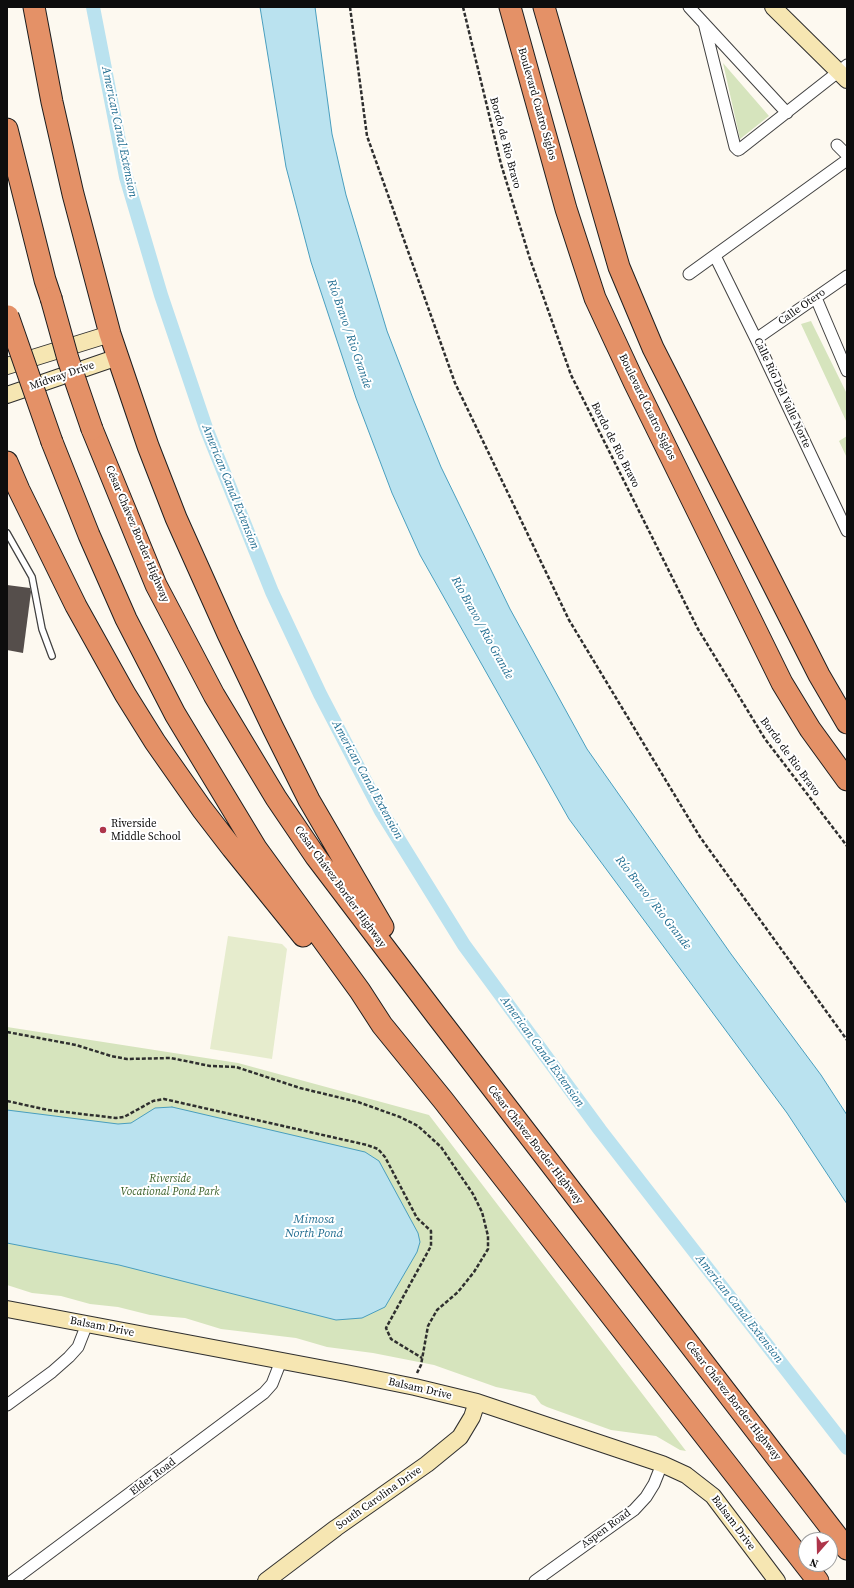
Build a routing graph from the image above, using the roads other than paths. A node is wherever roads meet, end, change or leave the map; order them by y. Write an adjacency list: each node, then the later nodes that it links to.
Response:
1 (34, 7): 18 (highway)
2 (510, 7): 30 (highway, Boulevard Cuatro Siglos)
3 (544, 7): 29 (highway)
4 (689, 7): 6 (street)
5 (773, 7): 7 (street)
6 (704, 23): 8 (street); 8 (street)
7 (844, 72): 8 (street)
8 (787, 113)
9 (7, 129): 31 (highway, César Chávez Border Highway, bridge)
10 (837, 145): 11 (street)
11 (847, 155)
12 (847, 160): 13 (street)
13 (715, 256): 14 (street); 19 (street, Calle Río Del Valle Norte)
14 (689, 274)
15 (847, 276): 16 (street, Calle Otero)
16 (816, 298): 19 (street, Calle Otero); 22 (street)
17 (8, 313): 32 (highway, bridge)
18 (110, 334): 20 (highway); 21 (street)
19 (756, 339): 26 (street, Calle Río Del Valle Norte)
20 (118, 356): 23 (street, Midway Drive); 31 (highway)
21 (7, 366)
22 (847, 371)
23 (7, 395)
24 (7, 462): 25 (highway)
25 (13, 485): 32 (highway)
26 (847, 531)
27 (7, 533): 28 (lane)
28 (52, 656)
29 (847, 723)
30 (847, 780)
31 (436, 1015): 39 (highway, César Chávez Border Highway)
32 (382, 1025): 44 (highway)
33 (7, 1309): 34 (street, Balsam Drive)
34 (87, 1324): 35 (street, Balsam Drive); 37 (street)
35 (281, 1361): 36 (street, Balsam Drive); 40 (street, Elder Road)
36 (477, 1402): 38 (street, Balsam Drive); 41 (street, South Carolina Drive)
37 (7, 1405)
38 (662, 1464): 42 (street, Aspen Road); 43 (street, Balsam Drive)
39 (847, 1549)
40 (12, 1581)
41 (266, 1581)
42 (535, 1581)
43 (777, 1581)
44 (818, 1581)

